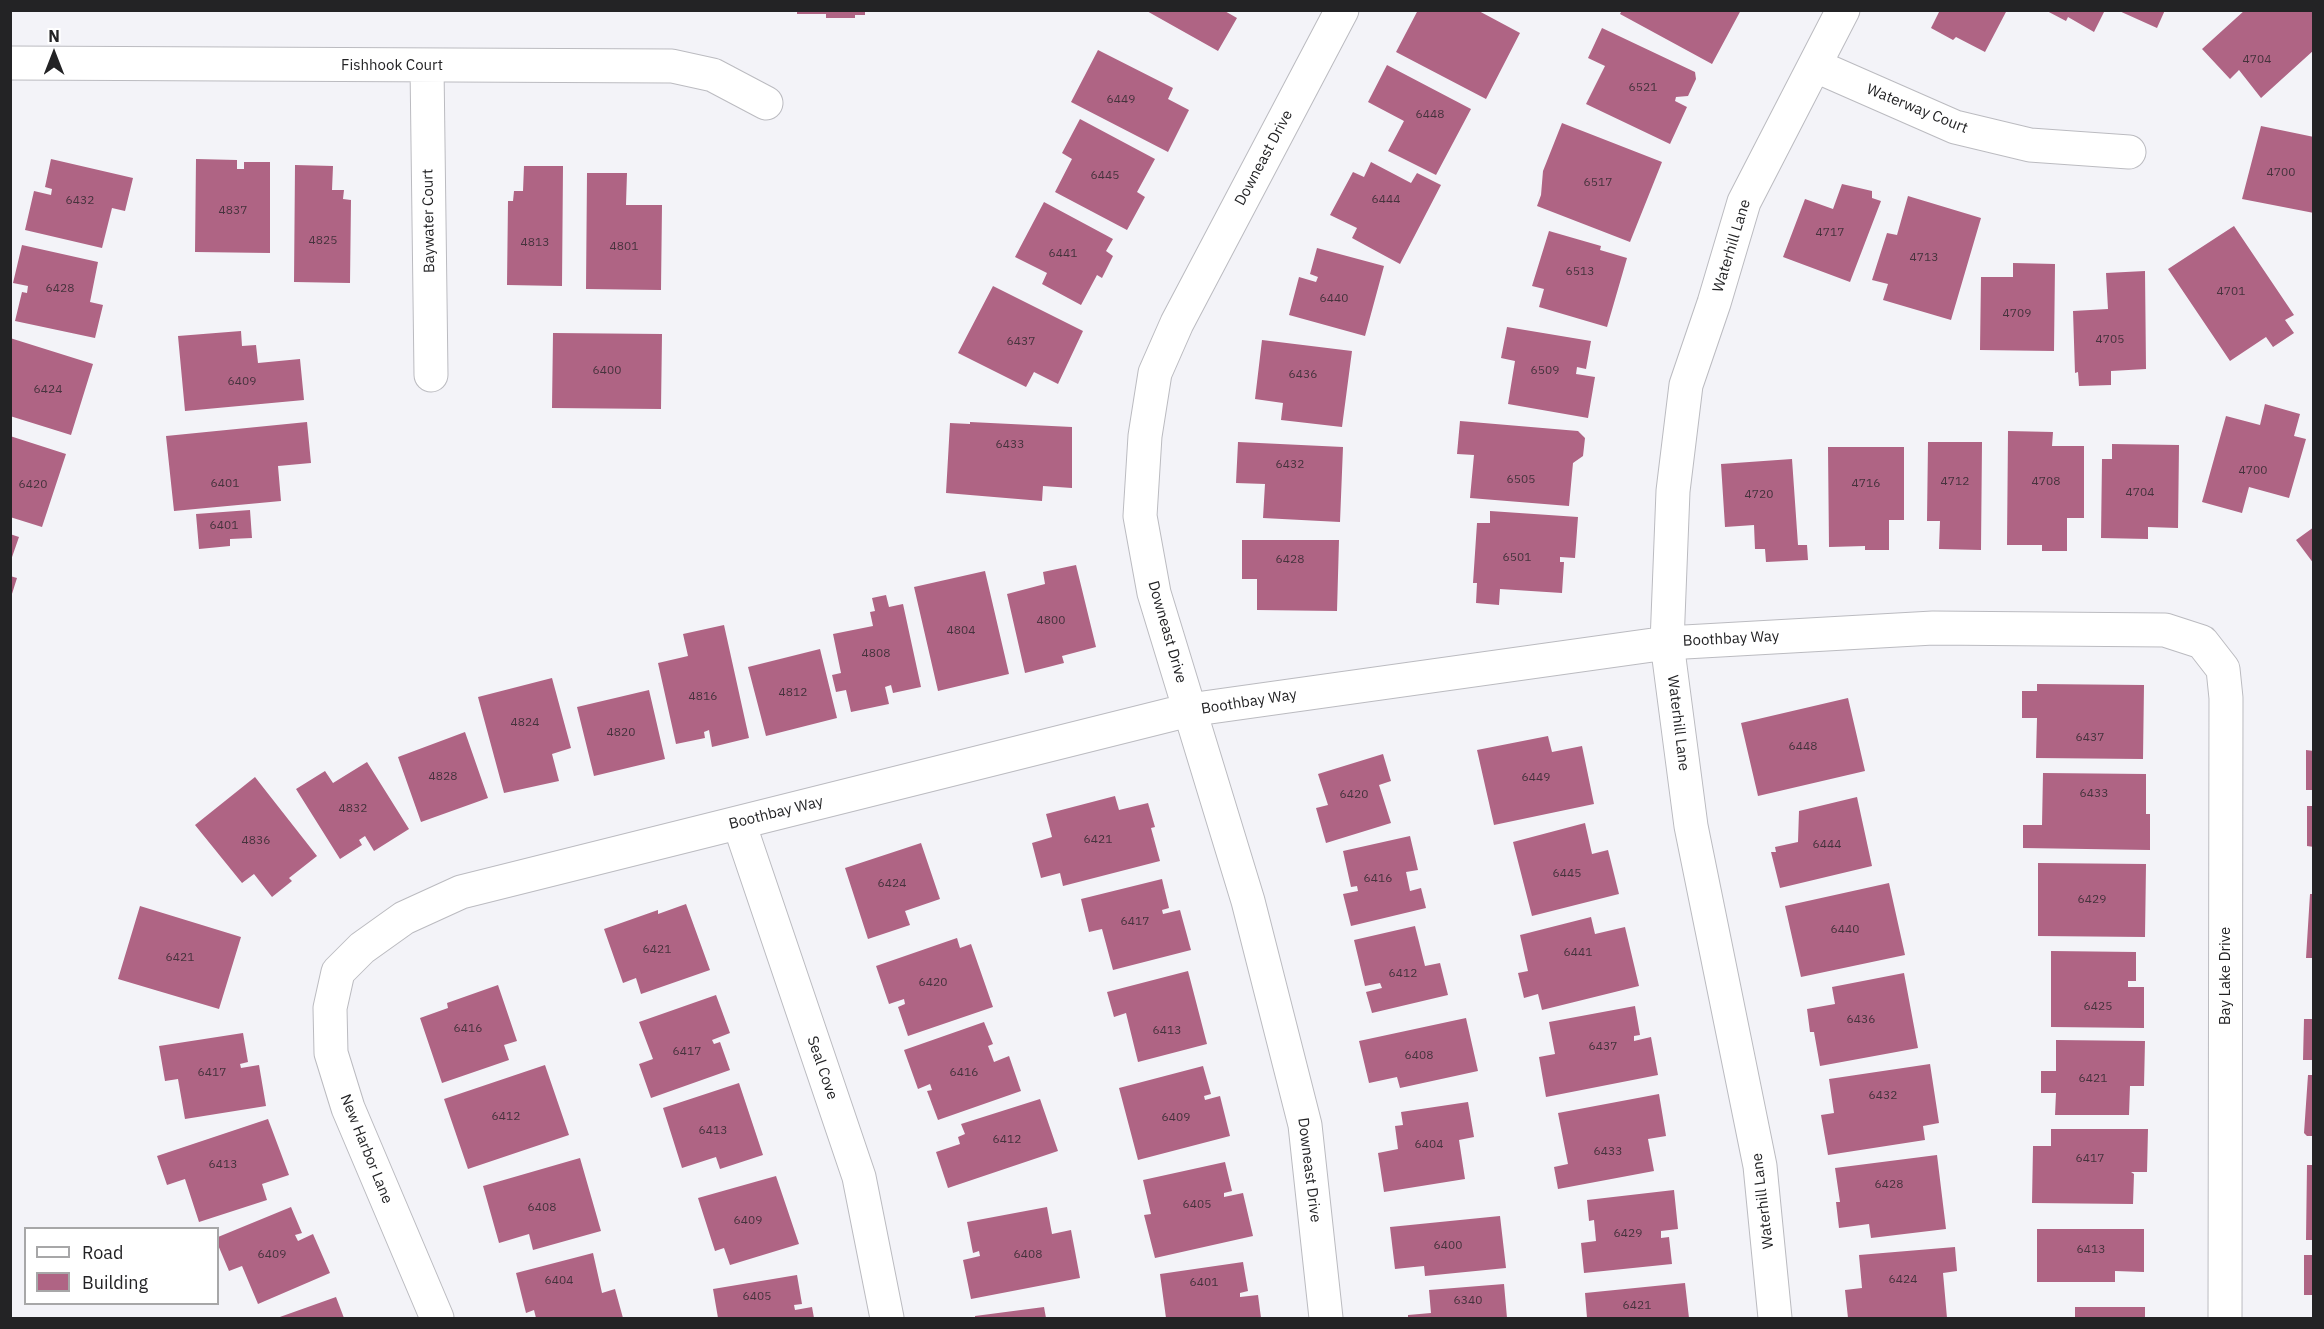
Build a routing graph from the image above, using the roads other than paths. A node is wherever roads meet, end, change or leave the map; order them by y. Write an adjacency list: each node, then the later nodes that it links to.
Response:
1 (1342, 10): 11 (street, Downeast Drive)
2 (1843, 10): 5 (street, Waterhill Lane)
3 (10, 63): 4 (street, Fishhook Court)
4 (427, 66): 6 (street, Fishhook Court); 8 (street, Baywater Court)
5 (1816, 66): 7 (street, Waterway Court); 10 (street, Waterhill Lane)
6 (766, 103)
7 (2129, 152)
8 (431, 375)
9 (2202, 642): 10 (street, Boothbay Way); 18 (street, Bay Lake Drive)
10 (1667, 643): 11 (street, Boothbay Way); 17 (street, Waterhill Lane)
11 (1190, 710): 12 (street, Boothbay Way); 16 (street, Downeast Drive)
12 (739, 823): 13 (street, Boothbay Way); 15 (street, Seal Cove)
13 (338, 972): 14 (street, New Harbor Lane)
14 (437, 1318)
15 (887, 1318)
16 (1326, 1318)
17 (1775, 1318)
18 (2225, 1318)

